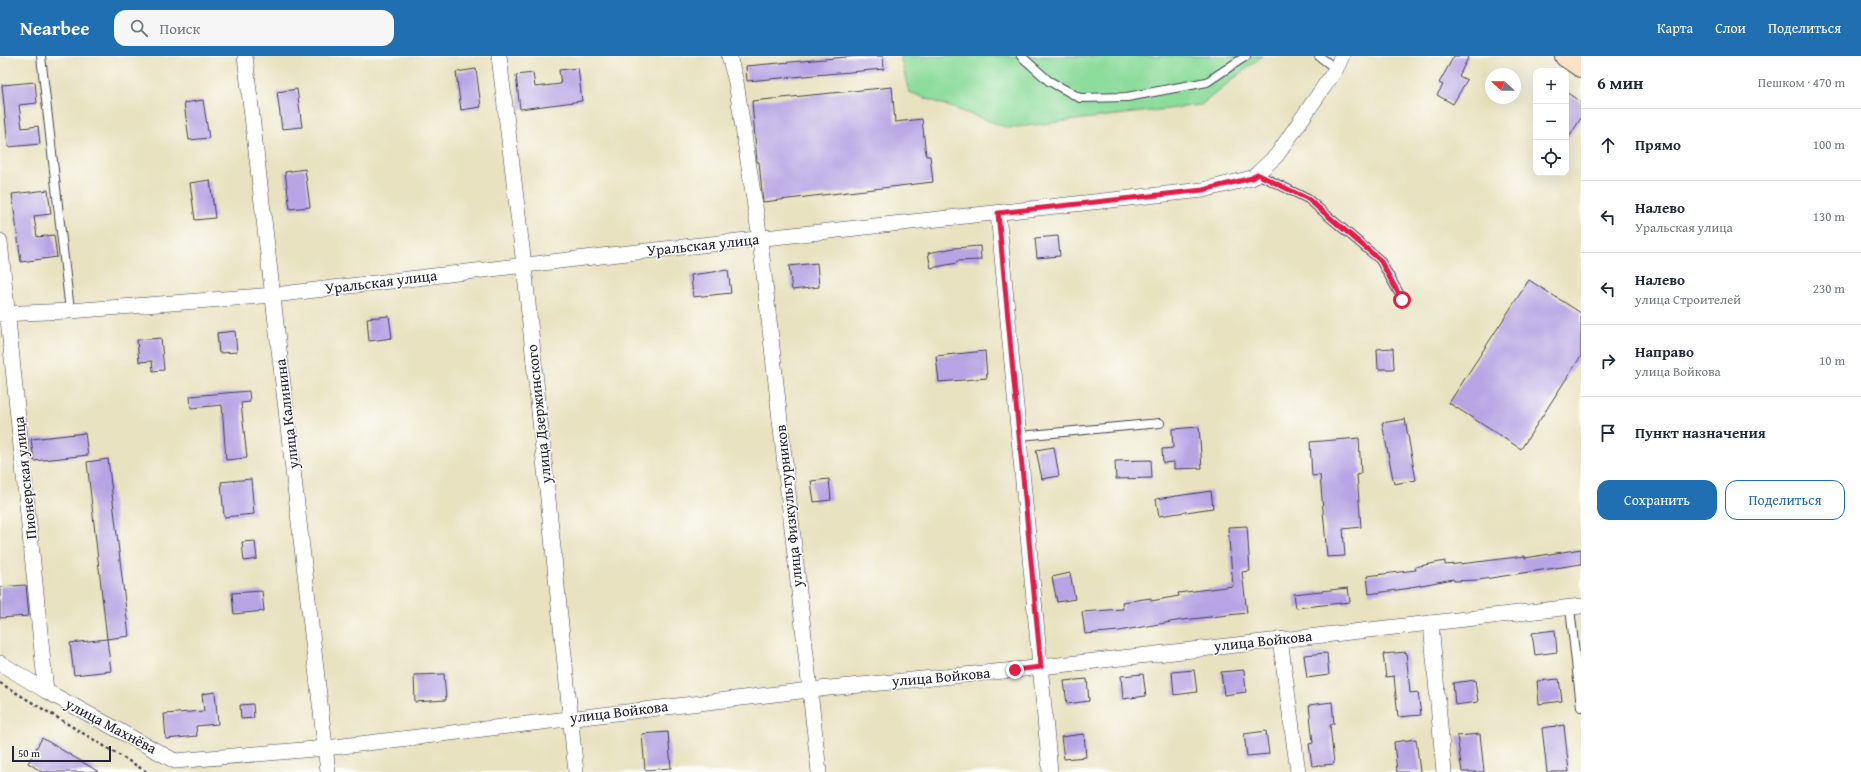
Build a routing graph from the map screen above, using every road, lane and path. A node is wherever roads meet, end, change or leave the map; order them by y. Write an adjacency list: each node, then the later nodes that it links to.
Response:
1 (41, 56): 18 (lane)
2 (244, 56): 16 (street, улица Калинина)
3 (499, 56): 15 (street, улица Дзержинского)
4 (729, 56): 13 (street, улица Физкультурников)
5 (1021, 56): 6 (lane)
6 (1246, 56)
7 (1319, 56): 9 (lane)
8 (1566, 56): 10 (main road)
9 (1339, 62): 11 (street, Уральская улица)
10 (1581, 66)
11 (1257, 174): 12 (street, Уральская улица); 17 (lane)
12 (998, 213): 13 (street, Уральская улица); 21 (street)
13 (760, 239): 15 (street, Уральская улица); 28 (street, улица Физкультурников)
14 (0, 241): 19 (street, Пионерская улица)
15 (524, 265): 16 (street, Уральская улица); 31 (street, улица Дзержинского)
16 (274, 295): 18 (street, Уральская улица); 32 (street, улица Калинина)
17 (1402, 300)
18 (70, 311): 19 (street, Уральская улица)
19 (4, 314): 29 (street, Пионерская улица)
20 (1160, 423): 21 (lane)
21 (1020, 436): 26 (street)
22 (1576, 607): 23 (street, улица Войкова); 30 (lane)
23 (1431, 623): 24 (street, улица Войкова); 39 (street)
24 (1280, 639): 26 (street, улица Войкова); 38 (street)
25 (0, 663): 29 (street, улица Махнёва)
26 (1041, 667): 28 (street, улица Войкова); 37 (street)
27 (0, 683): 33 (path)
28 (809, 690): 31 (street, улица Войкова); 36 (street, улица Физкультурников)
29 (46, 691): 32 (street, улица Махнёва)
30 (1581, 707)
31 (570, 718): 32 (street, улица Войкова); 35 (street, улица Дзержинского)
32 (326, 748): 34 (street, улица Калинина)
33 (147, 772)
34 (328, 772)
35 (576, 772)
36 (819, 772)
37 (1050, 772)
38 (1298, 772)
39 (1444, 772)

